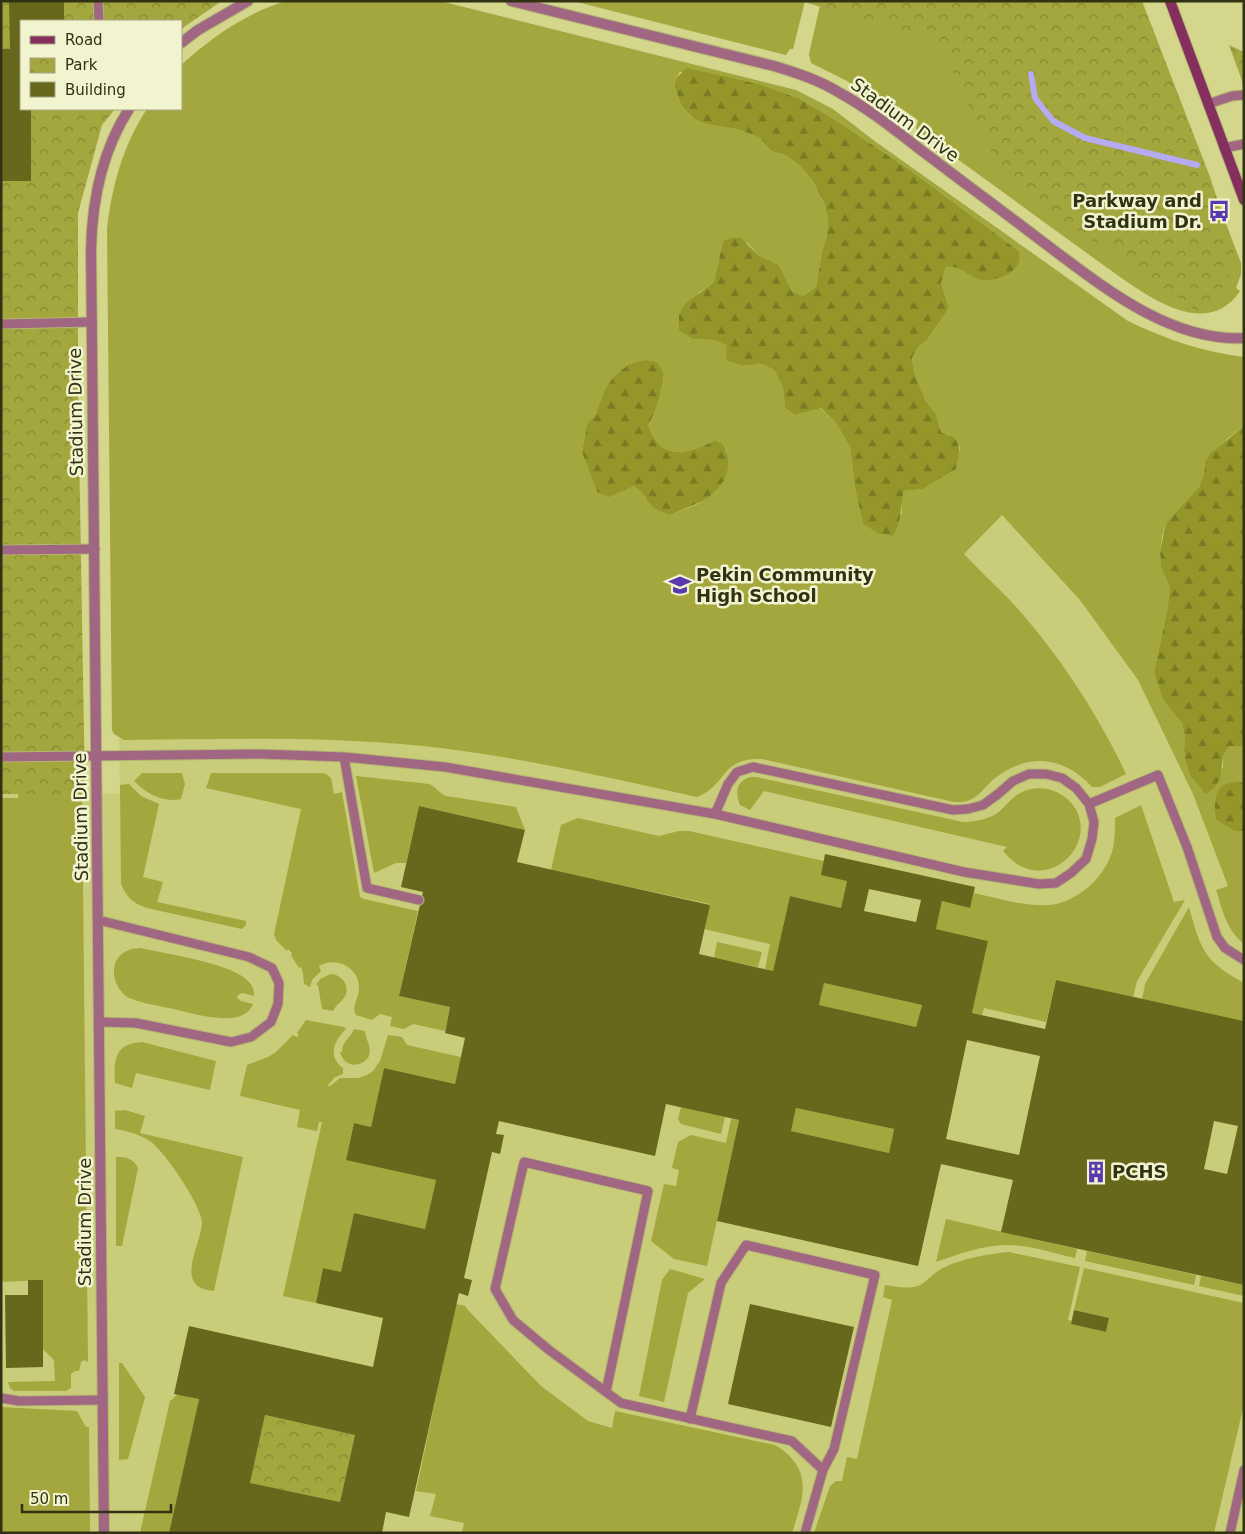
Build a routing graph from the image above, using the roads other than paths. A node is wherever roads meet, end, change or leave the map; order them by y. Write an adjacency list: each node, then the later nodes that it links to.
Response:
1 (98, 1): 5 (lane)
2 (248, 1): 6 (street)
3 (511, 1): 15 (street, Stadium Drive)
4 (1170, 1): 8 (main road)
5 (99, 20)
6 (182, 42)
7 (1244, 94): 8 (lane)
8 (1208, 104): 11 (main road)
9 (126, 110): 13 (street, Stadium Drive)
10 (1244, 144): 11 (lane)
11 (1224, 148): 12 (main road)
12 (1244, 200)
13 (92, 322): 14 (lane); 16 (street, Stadium Drive)
14 (1, 324)
15 (1244, 338)
16 (95, 549): 17 (lane); 18 (street, Stadium Drive)
17 (1, 550)
18 (96, 756): 19 (lane); 20 (lane); 24 (street, Stadium Drive)
19 (1, 757)
20 (344, 757): 22 (lane); 23 (lane)
21 (1089, 804): 22 (lane); 22 (lane); 25 (lane)
22 (715, 814)
23 (418, 900)
24 (98, 920): 26 (street, Stadium Drive); 26 (lane)
25 (1244, 960)
26 (99, 1022): 29 (street, Stadium Drive)
27 (606, 1392): 27 (lane); 30 (lane)
28 (1, 1398): 29 (lane)
29 (103, 1400): 33 (street, Stadium Drive)
30 (690, 1418): 31 (lane); 31 (lane)
31 (823, 1470): 34 (lane)
32 (1244, 1470): 35 (lane)
33 (104, 1533)
34 (806, 1533)
35 (1230, 1533)

